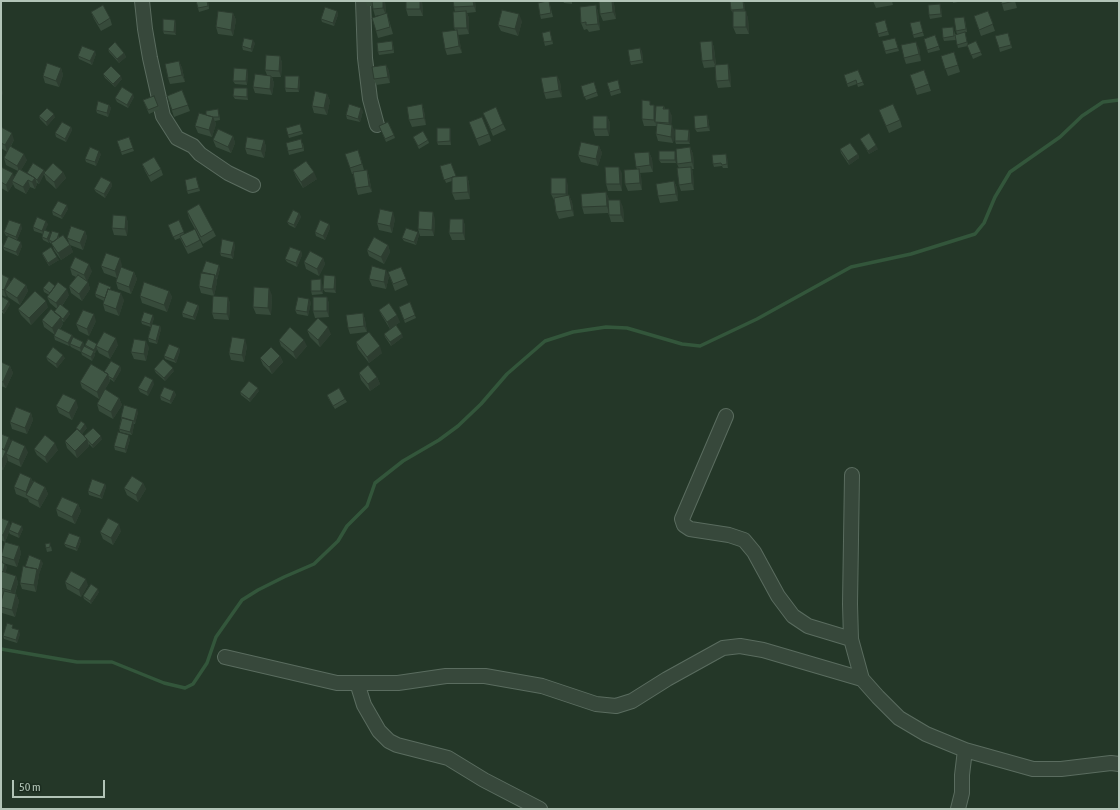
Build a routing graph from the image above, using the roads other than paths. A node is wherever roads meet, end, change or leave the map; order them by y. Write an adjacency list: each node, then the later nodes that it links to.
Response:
1 (142, 1): 4 (street)
2 (363, 1): 3 (street)
3 (377, 125)
4 (253, 185)
5 (726, 416): 7 (street)
6 (852, 474): 7 (street)
7 (851, 639): 9 (street)
8 (225, 657): 10 (street)
9 (862, 679): 10 (street); 11 (street)
10 (359, 684): 13 (street)
11 (965, 750): 12 (street); 14 (street)
12 (1119, 764)
13 (540, 809)
14 (958, 809)

